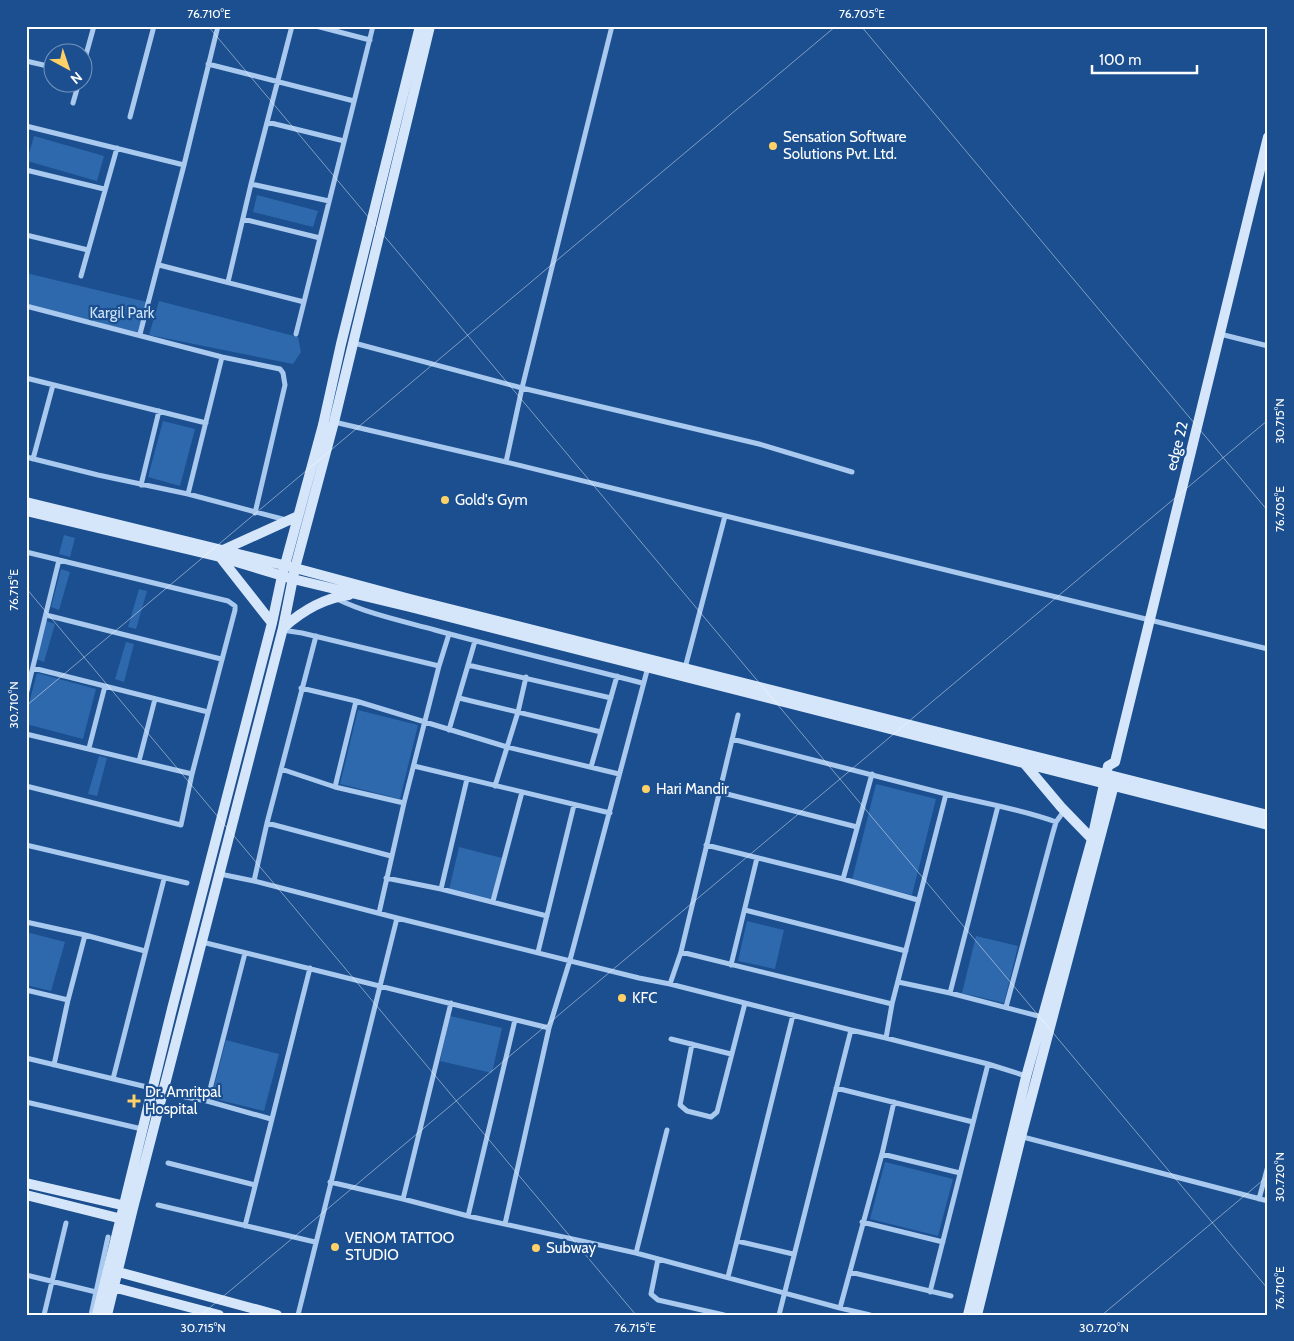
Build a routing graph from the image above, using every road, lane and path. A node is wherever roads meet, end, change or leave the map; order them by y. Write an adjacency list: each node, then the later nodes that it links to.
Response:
1 (94, 26): 11 (street)
2 (154, 26): 19 (street)
3 (218, 26): 13 (street)
4 (292, 26): 15 (street)
5 (316, 26): 10 (street)
6 (374, 26): 10 (street)
7 (420, 26): 60 (main road)
8 (430, 26): 42 (main road)
9 (612, 26): 47 (street)
10 (370, 40): 17 (street)
11 (90, 42)
12 (26, 61): 14 (street)
13 (208, 64): 15 (street); 25 (street)
14 (42, 65)
15 (278, 81): 17 (street); 20 (street)
16 (76, 92): 18 (street)
17 (354, 101): 23 (street)
18 (73, 103)
19 (130, 118)
20 (267, 122): 23 (street); 27 (street)
21 (27, 127): 24 (street)
22 (1268, 137): 41 (main road, edge 22)
23 (344, 141): 29 (street)
24 (117, 148): 25 (street); 28 (street)
25 (184, 165): 34 (street)
26 (26, 170): 28 (street)
27 (251, 184): 29 (street); 30 (street)
28 (104, 189): 33 (street)
29 (329, 201): 32 (street)
30 (243, 219): 32 (street); 36 (street)
31 (26, 235): 33 (street)
32 (320, 238): 37 (street)
33 (88, 250): 35 (street)
34 (159, 265): 36 (street); 39 (street)
35 (82, 276)
36 (228, 282): 37 (street)
37 (304, 302): 40 (street)
38 (26, 306): 39 (street)
39 (140, 334): 44 (street)
40 (296, 334)
41 (1220, 334): 43 (street); 71 (main road, edge 22)
42 (353, 343): 47 (street); 49 (main road)
43 (1268, 346)
44 (222, 357): 50 (street); 59 (street)
45 (26, 378): 46 (street)
46 (52, 385): 48 (street); 52 (street)
47 (522, 388): 53 (street); 54 (street)
48 (159, 411): 50 (street); 55 (street)
49 (334, 422): 53 (street); 66 (main road)
50 (206, 423): 56 (street)
51 (26, 458): 52 (street)
52 (33, 460): 55 (street)
53 (506, 462): 61 (street)
54 (852, 472)
55 (141, 485): 56 (street)
56 (188, 494): 59 (street)
57 (26, 502): 64 (main road)
58 (26, 511): 64 (main road)
59 (255, 513): 62 (street)
60 (298, 516): 62 (main road); 66 (main road)
61 (724, 516): 71 (street); 83 (street)
62 (287, 520): 64 (main road)
63 (26, 552): 65 (street)
64 (221, 554): 66 (main road); 72 (main road)
65 (59, 560): 70 (street); 78 (street)
66 (287, 570): 67 (main road); 72 (main road); 79 (main road)
67 (293, 579): 68 (main road); 73 (main road)
68 (355, 594): 69 (main road); 79 (main road)
69 (334, 598): 73 (main road); 74 (street)
70 (46, 615): 78 (street); 82 (street)
71 (1150, 620): 77 (street); 113 (main road, edge 22)
72 (272, 623): 191 (main road)
73 (282, 629): 75 (street); 135 (main road)
74 (449, 634): 76 (street); 81 (street)
75 (316, 636): 81 (street); 88 (street)
76 (475, 641): 80 (street); 84 (street)
77 (1268, 648)
78 (222, 659): 94 (street)
79 (649, 664): 83 (main road); 86 (street); 105 (main road)
80 (468, 665): 85 (street); 90 (street)
81 (439, 666): 97 (street)
82 (33, 668): 87 (street); 89 (street)
83 (685, 668): 113 (main road)
84 (617, 676): 86 (street); 91 (street)
85 (526, 677): 91 (street); 95 (street)
86 (642, 683): 110 (street)
87 (105, 686): 92 (street); 103 (street)
88 (301, 688): 93 (street); 108 (street)
89 (26, 695)
90 (459, 698): 95 (street); 98 (street)
91 (611, 698): 99 (street)
92 (155, 699): 94 (street); 104 (street)
93 (356, 701): 97 (street); 116 (street)
94 (208, 712): 109 (street)
95 (518, 712): 99 (street); 102 (street)
96 (738, 715): 101 (street)
97 (425, 721): 98 (street); 106 (street)
98 (449, 730): 102 (street)
99 (601, 732): 107 (street)
100 (26, 734): 103 (street)
101 (732, 739): 111 (street); 118 (street)
102 (507, 747): 107 (street); 115 (street)
103 (89, 748): 104 (street)
104 (139, 761): 109 (street)
105 (1024, 763): 113 (main road); 123 (main road)
106 (414, 766): 112 (street); 120 (street)
107 (591, 767): 110 (street)
108 (281, 770): 116 (street); 127 (street)
109 (192, 774): 114 (street)
110 (619, 774): 124 (street)
111 (872, 774): 119 (street); 129 (street)
112 (466, 779): 115 (street); 141 (street)
113 (1110, 780): 125 (main road); 128 (main road); 130 (main road); 193 (main road)
114 (26, 786)
115 (496, 786): 117 (street)
116 (334, 787): 120 (street)
117 (522, 792): 121 (street); 143 (street)
118 (719, 792): 129 (street); 132 (street)
119 (946, 794): 122 (street); 142 (street)
120 (404, 803): 133 (street)
121 (574, 805): 124 (street); 146 (street)
122 (998, 806): 126 (street); 163 (street)
123 (1064, 811): 126 (street); 130 (main road)
124 (610, 813): 156 (street)
125 (1268, 815)
126 (1056, 822): 168 (street)
127 (267, 823): 133 (street); 139 (street)
128 (1268, 825)
129 (857, 827): 138 (street)
130 (1092, 839): 170 (main road)
131 (26, 845): 137 (street)
132 (706, 846): 134 (street); 154 (street)
133 (391, 856): 136 (street)
134 (757, 858): 138 (street); 144 (street)
135 (220, 874): 139 (street); 150 (main road)
136 (386, 878): 141 (street); 145 (street)
137 (164, 879): 140 (street); 151 (street)
138 (843, 879): 142 (street)
139 (254, 881): 145 (street)
140 (188, 883)
141 (441, 889): 143 (street)
142 (918, 900): 152 (street)
143 (493, 901): 146 (street)
144 (745, 910): 152 (street); 157 (street)
145 (379, 913): 147 (street)
146 (547, 916): 153 (street)
147 (396, 918): 153 (street); 161 (street)
148 (26, 922): 149 (street)
149 (85, 935): 151 (street); 164 (street)
150 (202, 942): 155 (street); 206 (main road)
151 (145, 951): 182 (street)
152 (906, 951): 159 (street)
153 (538, 952): 156 (street)
154 (681, 952): 157 (street); 160 (street)
155 (245, 953): 158 (street); 186 (street)
156 (570, 960): 160 (street); 172 (street)
157 (732, 965): 167 (street)
158 (310, 968): 161 (street); 189 (street)
159 (898, 982): 163 (street); 167 (street)
160 (670, 984): 165 (street)
161 (380, 985): 166 (street); 199 (street)
162 (26, 990): 164 (street)
163 (950, 993): 168 (street)
164 (68, 1000): 179 (street)
165 (745, 1003): 169 (street); 177 (street)
166 (451, 1004): 171 (street); 202 (street)
167 (892, 1004): 174 (street)
168 (1006, 1007): 170 (street)
169 (793, 1015): 173 (street); 214 (street)
170 (1043, 1017): 181 (main road)
171 (515, 1020): 172 (street); 207 (street)
172 (549, 1028): 211 (street)
173 (850, 1030): 174 (street); 184 (street)
174 (886, 1038): 180 (street)
175 (671, 1039): 176 (street)
176 (692, 1044): 177 (street); 177 (street)
177 (731, 1054)
178 (26, 1058): 179 (street)
179 (54, 1064): 182 (street)
180 (988, 1064): 181 (street); 190 (street)
181 (1026, 1076): 193 (main road)
182 (113, 1078): 183 (street)
183 (147, 1087)
184 (836, 1088): 188 (street); 218 (street)
185 (175, 1095): 186 (street)
186 (206, 1101): 189 (street)
187 (26, 1102): 191 (street)
188 (894, 1102): 190 (street); 194 (street)
189 (271, 1119): 200 (street)
190 (973, 1122): 197 (street)
191 (142, 1130): 206 (main road)
192 (668, 1130): 217 (street)
193 (1016, 1135): 203 (street); 241 (main road); 242 (main road)
194 (882, 1154): 197 (street); 209 (street)
195 (168, 1163): 200 (street)
196 (1268, 1166): 203 (street)
197 (960, 1173): 216 (street)
198 (26, 1182): 206 (main road)
199 (330, 1182): 202 (street); 215 (street)
200 (255, 1185): 212 (street)
201 (26, 1195): 208 (main road)
202 (403, 1199): 207 (street)
203 (1259, 1199): 204 (street)
204 (1268, 1201)
205 (158, 1205): 212 (street)
206 (128, 1207): 208 (main road)
207 (468, 1216): 211 (street)
208 (125, 1220): 220 (main road)
209 (862, 1222): 216 (street); 221 (street)
210 (66, 1223): 224 (street)
211 (505, 1224): 217 (street)
212 (245, 1226): 215 (street)
213 (108, 1237): 225 (street)
214 (737, 1241): 218 (street); 223 (street)
215 (315, 1242): 237 (street)
216 (943, 1242): 227 (street)
217 (636, 1253): 219 (street)
218 (793, 1254): 226 (street)
219 (658, 1259): 223 (street); 230 (street)
220 (113, 1271): 225 (main road); 236 (main road)
221 (850, 1272): 227 (street); 229 (street)
222 (26, 1274): 224 (street)
223 (728, 1277): 226 (street)
224 (52, 1282): 225 (street); 231 (street)
225 (105, 1288): 232 (street); 233 (main road); 234 (main road); 235 (main road)
226 (784, 1292): 229 (street); 239 (street)
227 (930, 1292): 228 (street)
228 (951, 1296)
229 (840, 1308): 240 (street)
230 (715, 1314): 238 (street)
231 (44, 1315)
232 (90, 1315)
233 (97, 1315)
234 (107, 1315)
235 (219, 1315)
236 (277, 1315)
237 (298, 1315)
238 (724, 1315)
239 (779, 1315)
240 (870, 1315)
241 (968, 1315)
242 (977, 1315)

